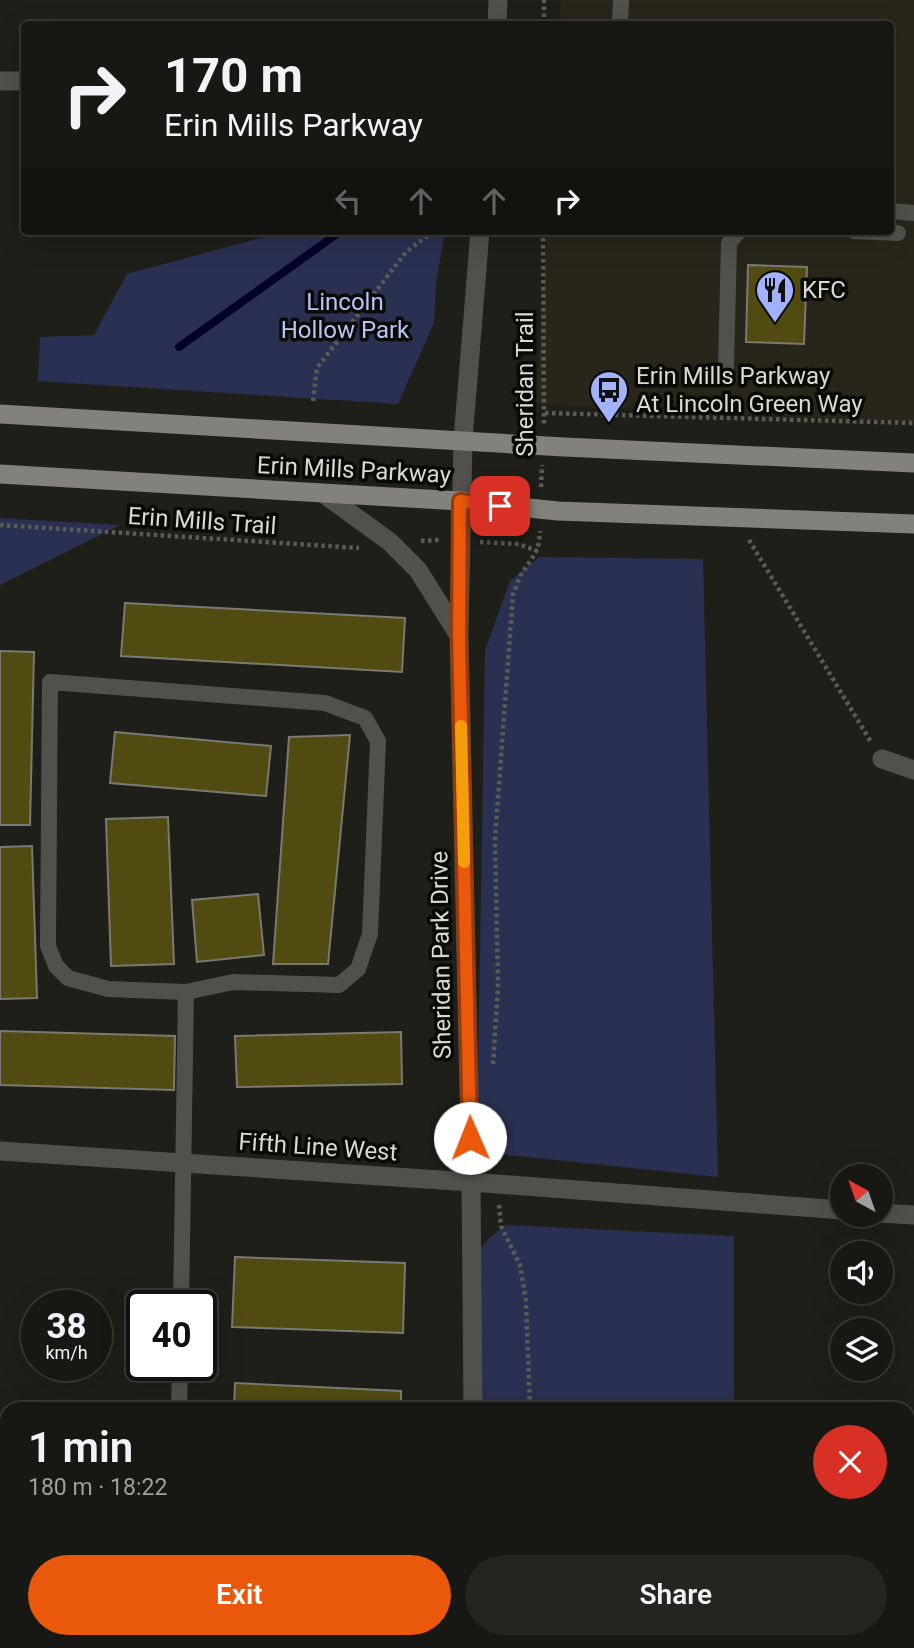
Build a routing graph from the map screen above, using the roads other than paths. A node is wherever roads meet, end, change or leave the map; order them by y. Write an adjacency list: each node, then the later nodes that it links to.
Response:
1 (498, 0): 3 (street)
2 (621, 0): 4 (lane)
3 (497, 21)
4 (620, 21)
5 (21, 80): 6 (street)
6 (0, 81)
7 (894, 211): 8 (lane)
8 (914, 213)
9 (894, 233): 10 (lane)
10 (898, 233)
11 (480, 235): 15 (street, Sheridan Park Drive)
12 (736, 235): 13 (lane)
13 (726, 367)
14 (0, 414): 15 (main road, Erin Mills Parkway)
15 (463, 440): 16 (main road, Erin Mills Parkway); 19 (street, Sheridan Park Drive)
16 (914, 463)
17 (0, 474): 18 (main road, Erin Mills Parkway)
18 (324, 494): 19 (main road, Erin Mills Parkway); 21 (street)
19 (460, 501): 20 (main road, Erin Mills Parkway); 21 (street, Sheridan Park Drive)
20 (914, 524)
21 (459, 635): 27 (street, Sheridan Park Drive)
22 (882, 759): 23 (street)
23 (914, 770)
24 (186, 992): 24 (lane); 26 (lane)
25 (0, 1151): 26 (street, Fifth Line West)
26 (183, 1162): 27 (street, Fifth Line West); 31 (lane)
27 (471, 1182): 28 (street, Fifth Line West); 34 (street, Sheridan Park Drive)
28 (830, 1209)
29 (893, 1214): 30 (street)
30 (914, 1215)
31 (181, 1290)
32 (180, 1381): 33 (lane)
33 (179, 1402)
34 (473, 1402)

